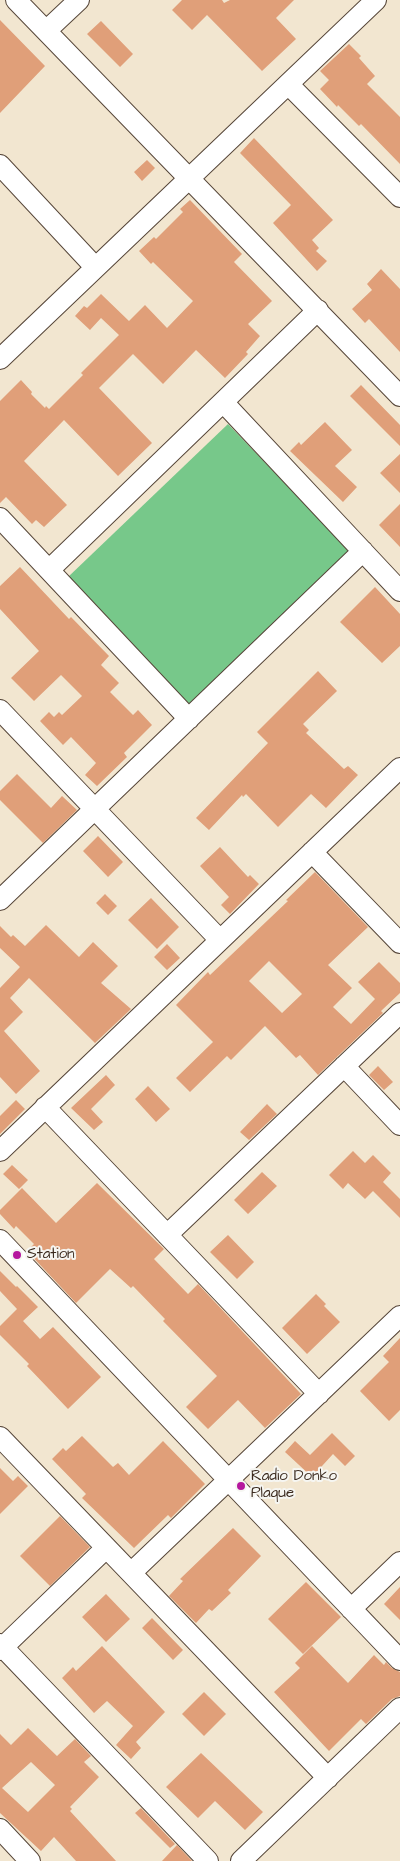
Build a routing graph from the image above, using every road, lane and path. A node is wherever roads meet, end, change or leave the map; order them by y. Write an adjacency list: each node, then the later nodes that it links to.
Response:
1 (16, 0): 4 (street)
2 (79, 0): 4 (street)
3 (376, 0): 5 (street)
4 (46, 31): 7 (street)
5 (288, 84): 7 (street); 8 (street)
6 (0, 165): 9 (street)
7 (190, 177): 9 (street); 10 (street)
8 (400, 197)
9 (96, 267): 11 (street)
10 (318, 310): 12 (street); 13 (street)
11 (0, 359)
12 (400, 396)
13 (223, 402): 15 (street); 16 (street)
14 (0, 518): 16 (street)
15 (363, 551): 17 (street); 19 (street)
16 (49, 570): 19 (street)
17 (400, 591)
18 (0, 710): 21 (street)
19 (189, 719): 21 (street)
20 (400, 768): 22 (street)
21 (94, 809): 23 (street); 24 (street)
22 (312, 852): 24 (street); 25 (street)
23 (0, 900)
24 (220, 940): 28 (street)
25 (400, 943)
26 (400, 1013): 27 (street)
27 (344, 1066): 29 (street); 31 (street)
28 (45, 1107): 30 (street); 31 (street)
29 (400, 1125)
30 (0, 1151)
31 (167, 1235): 34 (street)
32 (0, 1240): 36 (street)
33 (400, 1316): 34 (street)
34 (319, 1394): 36 (street)
35 (0, 1437): 37 (street)
36 (228, 1480): 39 (street); 40 (street)
37 (106, 1548): 39 (street); 41 (street)
38 (400, 1562): 40 (street)
39 (131, 1573): 44 (street)
40 (351, 1608): 42 (street)
41 (1, 1647): 47 (street)
42 (400, 1660)
43 (400, 1708): 44 (street)
44 (328, 1778): 48 (street)
45 (0, 1829): 46 (street)
46 (30, 1861)
47 (208, 1861)
48 (241, 1861)

